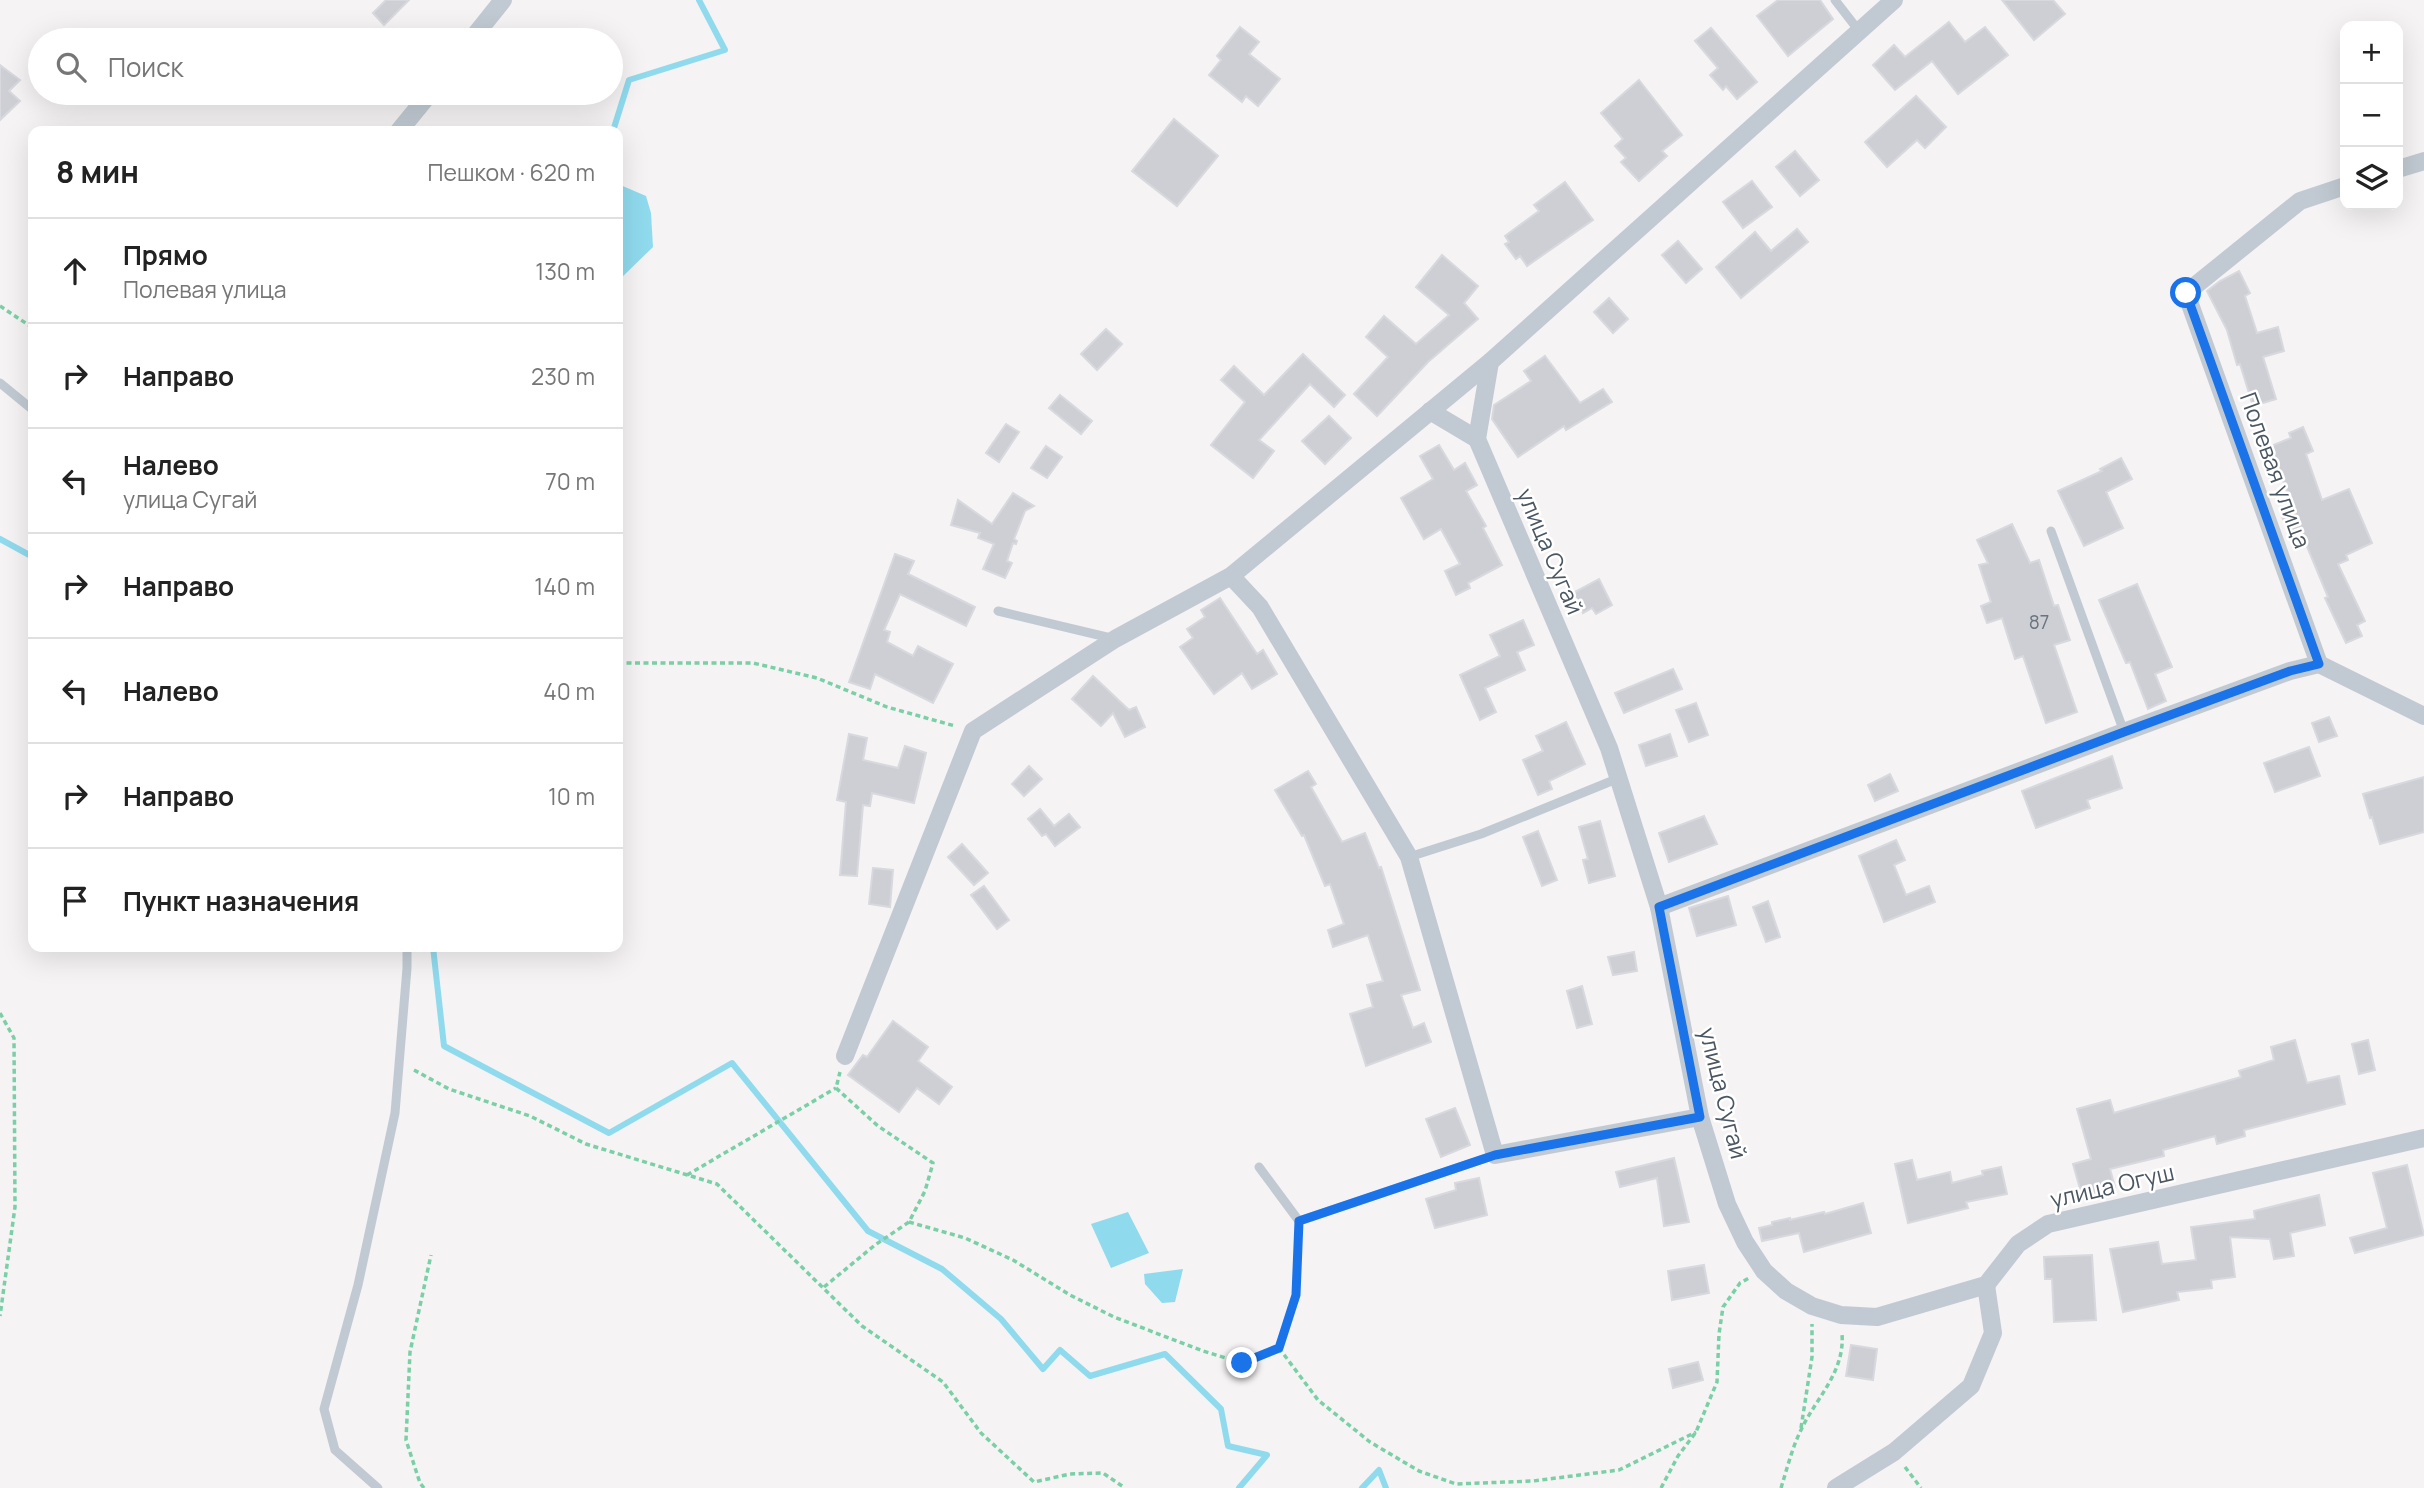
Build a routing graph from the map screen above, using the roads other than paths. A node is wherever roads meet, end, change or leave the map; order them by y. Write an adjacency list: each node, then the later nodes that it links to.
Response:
1 (503, 0): 4 (street)
2 (1835, 0): 5 (lane)
3 (1894, 0): 5 (street)
4 (481, 28)
5 (1859, 31): 11 (street)
6 (420, 105): 7 (street)
7 (403, 126)
8 (2424, 161): 9 (street)
9 (2403, 167)
10 (2340, 188): 20 (street, Полевая улица)
11 (1490, 362): 14 (street); 15 (street)
12 (0, 383): 13 (lane)
13 (28, 406)
14 (1430, 411): 15 (street); 17 (street)
15 (1477, 439): 23 (street, улица Сугай)
16 (2051, 531): 22 (lane)
17 (1230, 576): 19 (street); 24 (street)
18 (998, 611): 19 (lane)
19 (1115, 639): 27 (street)
20 (2319, 664): 21 (street); 22 (street)
21 (2424, 716)
22 (2124, 732): 25 (street)
23 (1619, 778): 24 (lane); 25 (street, улица Сугай)
24 (1409, 857): 30 (street)
25 (1659, 907): 28 (street, улица Сугай)
26 (407, 952): 33 (lane)
27 (845, 1056)
28 (1700, 1117): 30 (street); 32 (street, улица Сугай)
29 (2424, 1138): 32 (street, улица Огуш)
30 (1495, 1155): 31 (lane)
31 (1259, 1167)
32 (1986, 1285): 34 (street)
33 (378, 1488)
34 (1836, 1488)

